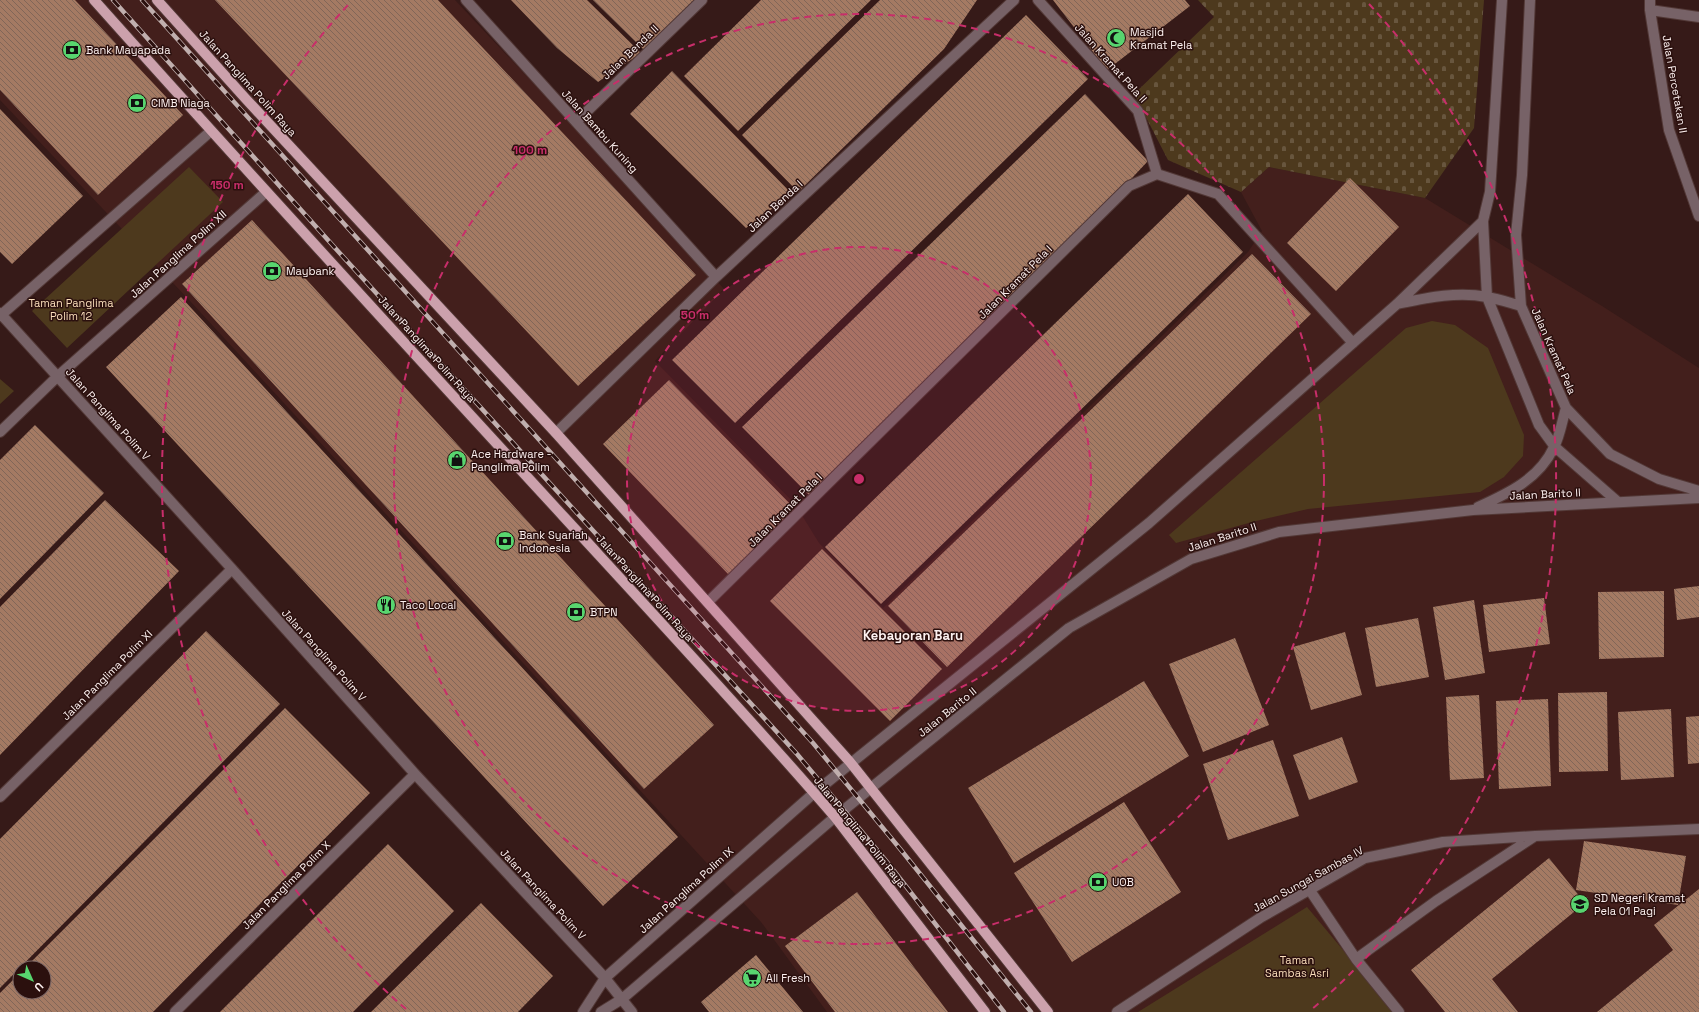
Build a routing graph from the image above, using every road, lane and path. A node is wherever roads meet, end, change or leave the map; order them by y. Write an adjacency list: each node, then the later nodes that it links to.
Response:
1 (94, 0): 12 (main road, Jalan Panglima Polim Raya)
2 (157, 0): 26 (main road, Jalan Panglima Polim Raya)
3 (466, 0): 11 (street, Jalan Bambu Kuning)
4 (702, 0): 11 (street, Jalan Benda II)
5 (1014, 0): 17 (street, Jalan Benda I)
6 (1038, 0): 13 (street, Jalan Kramat Pela II)
7 (1502, 0): 16 (street)
8 (1530, 0): 20 (street, Jalan Kramat Pela)
9 (1650, 5): 10 (street); 15 (street, Jalan Percetakan II)
10 (1699, 17)
11 (576, 122): 17 (street, Jalan Bambu Kuning)
12 (211, 131): 14 (main road, Jalan Panglima Polim Raya); 21 (street)
13 (1157, 174): 22 (street); 33 (street, Jalan Kramat Pela I)
14 (266, 192): 23 (street, Jalan Panglima Polim XII); 37 (main road, Jalan Panglima Polim Raya)
15 (1699, 216)
16 (1483, 221): 18 (street); 19 (street, Jalan Barito II)
17 (716, 277): 26 (street, Jalan Benda I)
18 (1487, 297): 19 (street); 20 (street); 27 (street)
19 (1397, 304): 22 (street, Jalan Barito II)
20 (1521, 306): 24 (street, Jalan Kramat Pela)
21 (0, 315): 23 (street, Jalan Panglima Polim V)
22 (1353, 343): 34 (street, Jalan Barito II)
23 (58, 376): 25 (street, Jalan Panglima Polim XII); 32 (street, Jalan Panglima Polim V)
24 (1566, 408): 27 (street); 28 (street, Jalan Kramat Pela)
25 (0, 432)
26 (556, 433): 33 (main road, Jalan Panglima Polim Raya)
27 (1555, 447): 30 (street); 31 (street)
28 (1699, 491)
29 (1699, 498): 30 (street, Jalan Barito II)
30 (1618, 502): 31 (street, Jalan Barito II)
31 (1472, 510): 36 (street, Jalan Barito II)
32 (232, 569): 35 (street, Jalan Panglima Polim V); 38 (street, Jalan Panglima Polim XI)
33 (708, 602): 34 (main road, Jalan Panglima Polim Raya)
34 (850, 762): 36 (main road, Jalan Panglima Polim Raya); 37 (street, Jalan Barito II)
35 (415, 774): 44 (street, Jalan Panglima Polim V); 46 (street, Jalan Panglima Polim X)
36 (871, 788): 39 (street, Jalan Barito II); 51 (main road, Jalan Panglima Polim Raya)
37 (814, 792): 39 (main road, Jalan Panglima Polim Raya); 44 (street, Jalan Panglima Polim IX)
38 (0, 797)
39 (835, 817): 45 (street); 50 (main road, Jalan Panglima Polim Raya)
40 (1699, 829): 41 (street, Jalan Sungai Sambas IV)
41 (1535, 836): 42 (street, Jalan Sungai Sambas IV); 43 (street)
42 (1309, 889): 43 (street); 52 (street, Jalan Sungai Sambas IV)
43 (1356, 960): 53 (street)
44 (605, 978): 45 (street, Jalan Panglima Polim V); 47 (street, Jalan Panglima Polim IX)
45 (622, 999): 48 (street); 49 (street, Jalan Panglima Polim V)
46 (175, 1012)
47 (583, 1012)
48 (601, 1012)
49 (632, 1012)
50 (985, 1012)
51 (1048, 1012)
52 (1117, 1012)
53 (1400, 1012)

